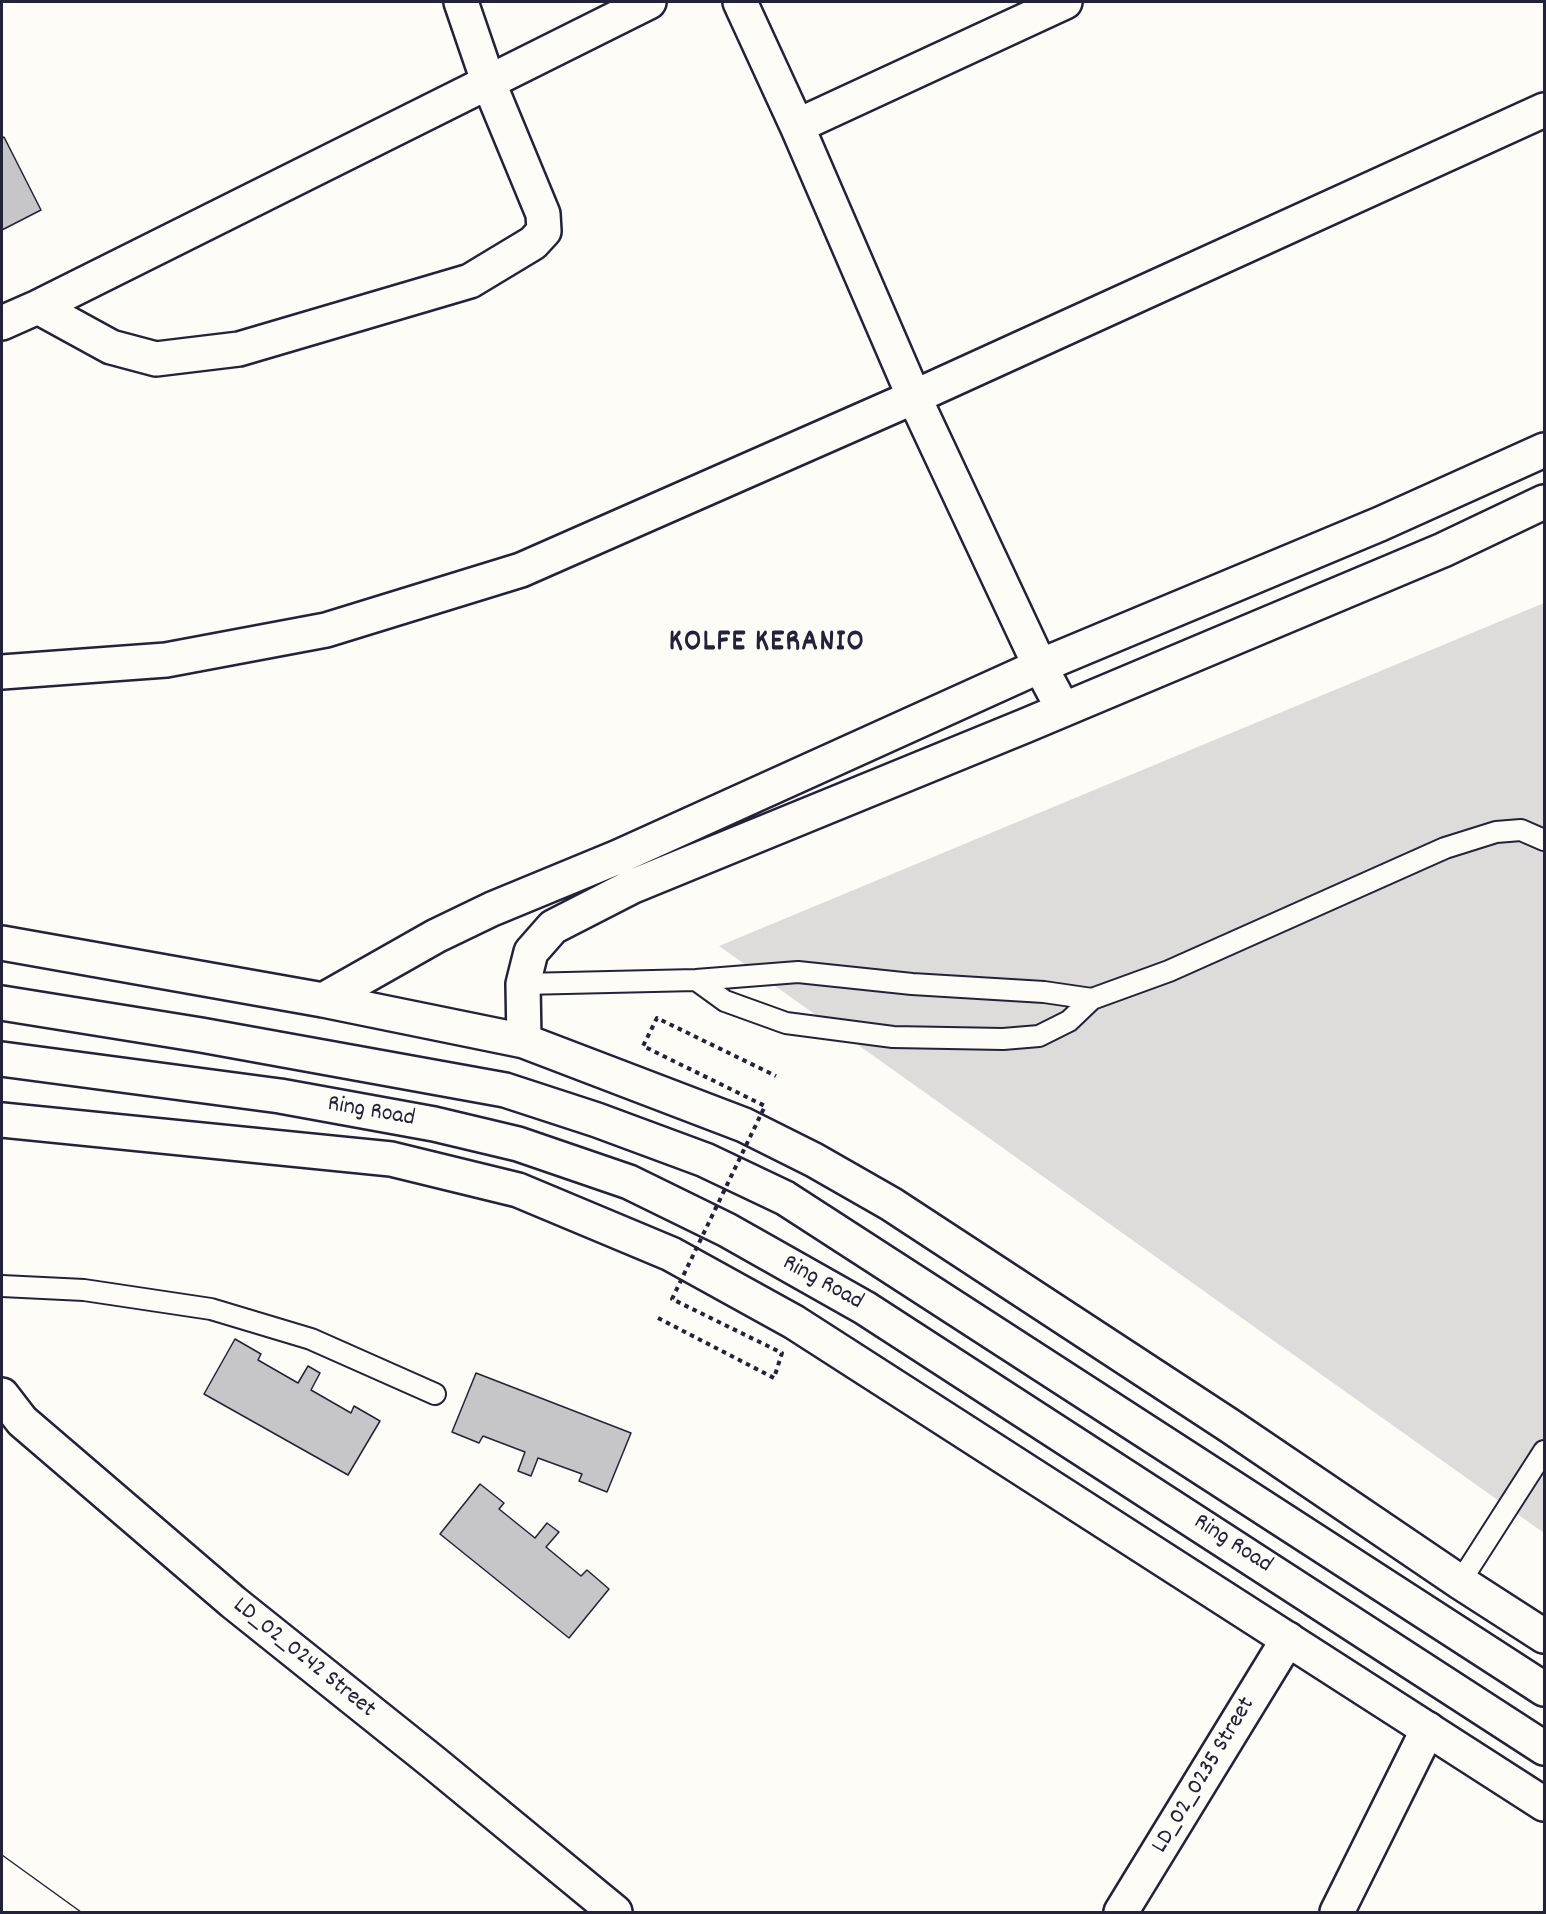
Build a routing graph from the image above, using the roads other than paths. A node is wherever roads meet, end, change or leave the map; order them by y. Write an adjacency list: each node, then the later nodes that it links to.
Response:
1 (461, 2): 5 (main road)
2 (649, 2): 5 (main road)
3 (740, 2): 7 (main road)
4 (1065, 2): 7 (main road)
5 (488, 81): 8 (main road); 8 (main road)
6 (1545, 110): 10 (main road)
7 (797, 126): 10 (main road)
8 (38, 307): 9 (main road)
9 (2, 323)
10 (914, 396): 13 (main road); 14 (main road)
11 (1545, 450): 13 (main road)
12 (1542, 507): 15 (main road)
13 (1040, 666): 15 (main road); 21 (main road)
14 (2, 672)
15 (1063, 709): 19 (main road)
16 (1545, 840): 20 (lane)
17 (2, 943): 21 (main road)
18 (696, 980): 19 (lane); 20 (lane); 20 (lane)
19 (523, 984): 23 (main road)
20 (1092, 999)
21 (323, 1000): 23 (main road)
22 (2, 1003): 33 (main road, Ring Road)
23 (524, 1041): 30 (main road)
24 (2, 1059): 35 (main road, Ring Road)
25 (2, 1120): 32 (main road)
26 (2, 1286): 27 (lane)
27 (435, 1394)
28 (2, 1395): 37 (main road, LD_02_0242 Street)
29 (1545, 1451): 30 (lane)
30 (1460, 1582): 31 (main road)
31 (1545, 1636)
32 (1288, 1639): 34 (main road); 38 (main road, LD_02_0235 Street)
33 (1545, 1689)
34 (1428, 1729): 36 (main road); 39 (main road)
35 (1545, 1748)
36 (1545, 1804)
37 (615, 1912)
38 (1121, 1912)
39 (1337, 1912)

